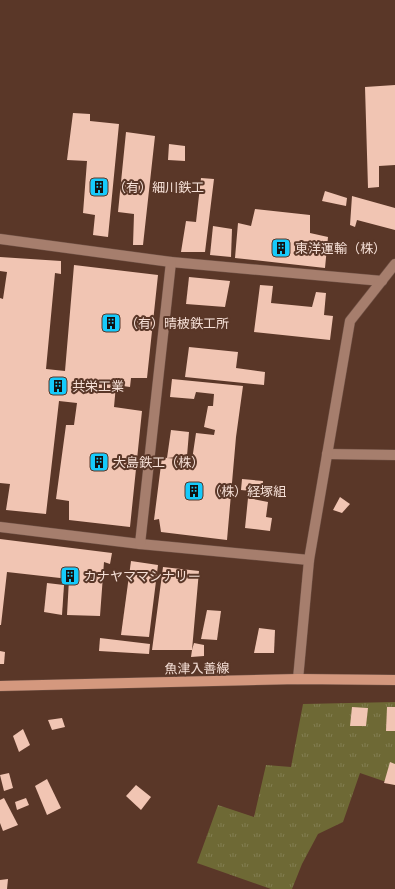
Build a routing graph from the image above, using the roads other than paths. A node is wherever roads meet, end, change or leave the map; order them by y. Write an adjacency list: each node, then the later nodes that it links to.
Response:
1 (0, 239): 2 (street)
2 (171, 262): 4 (street); 8 (street)
3 (395, 264): 4 (street)
4 (382, 281): 5 (street)
5 (327, 454): 6 (street); 9 (street)
6 (395, 455)
7 (0, 527): 8 (street)
8 (140, 544): 9 (street)
9 (309, 560): 10 (street)
10 (298, 679): 11 (main road, 魚津入善線); 12 (main road, 魚津入善線)
11 (395, 680)
12 (0, 686)

